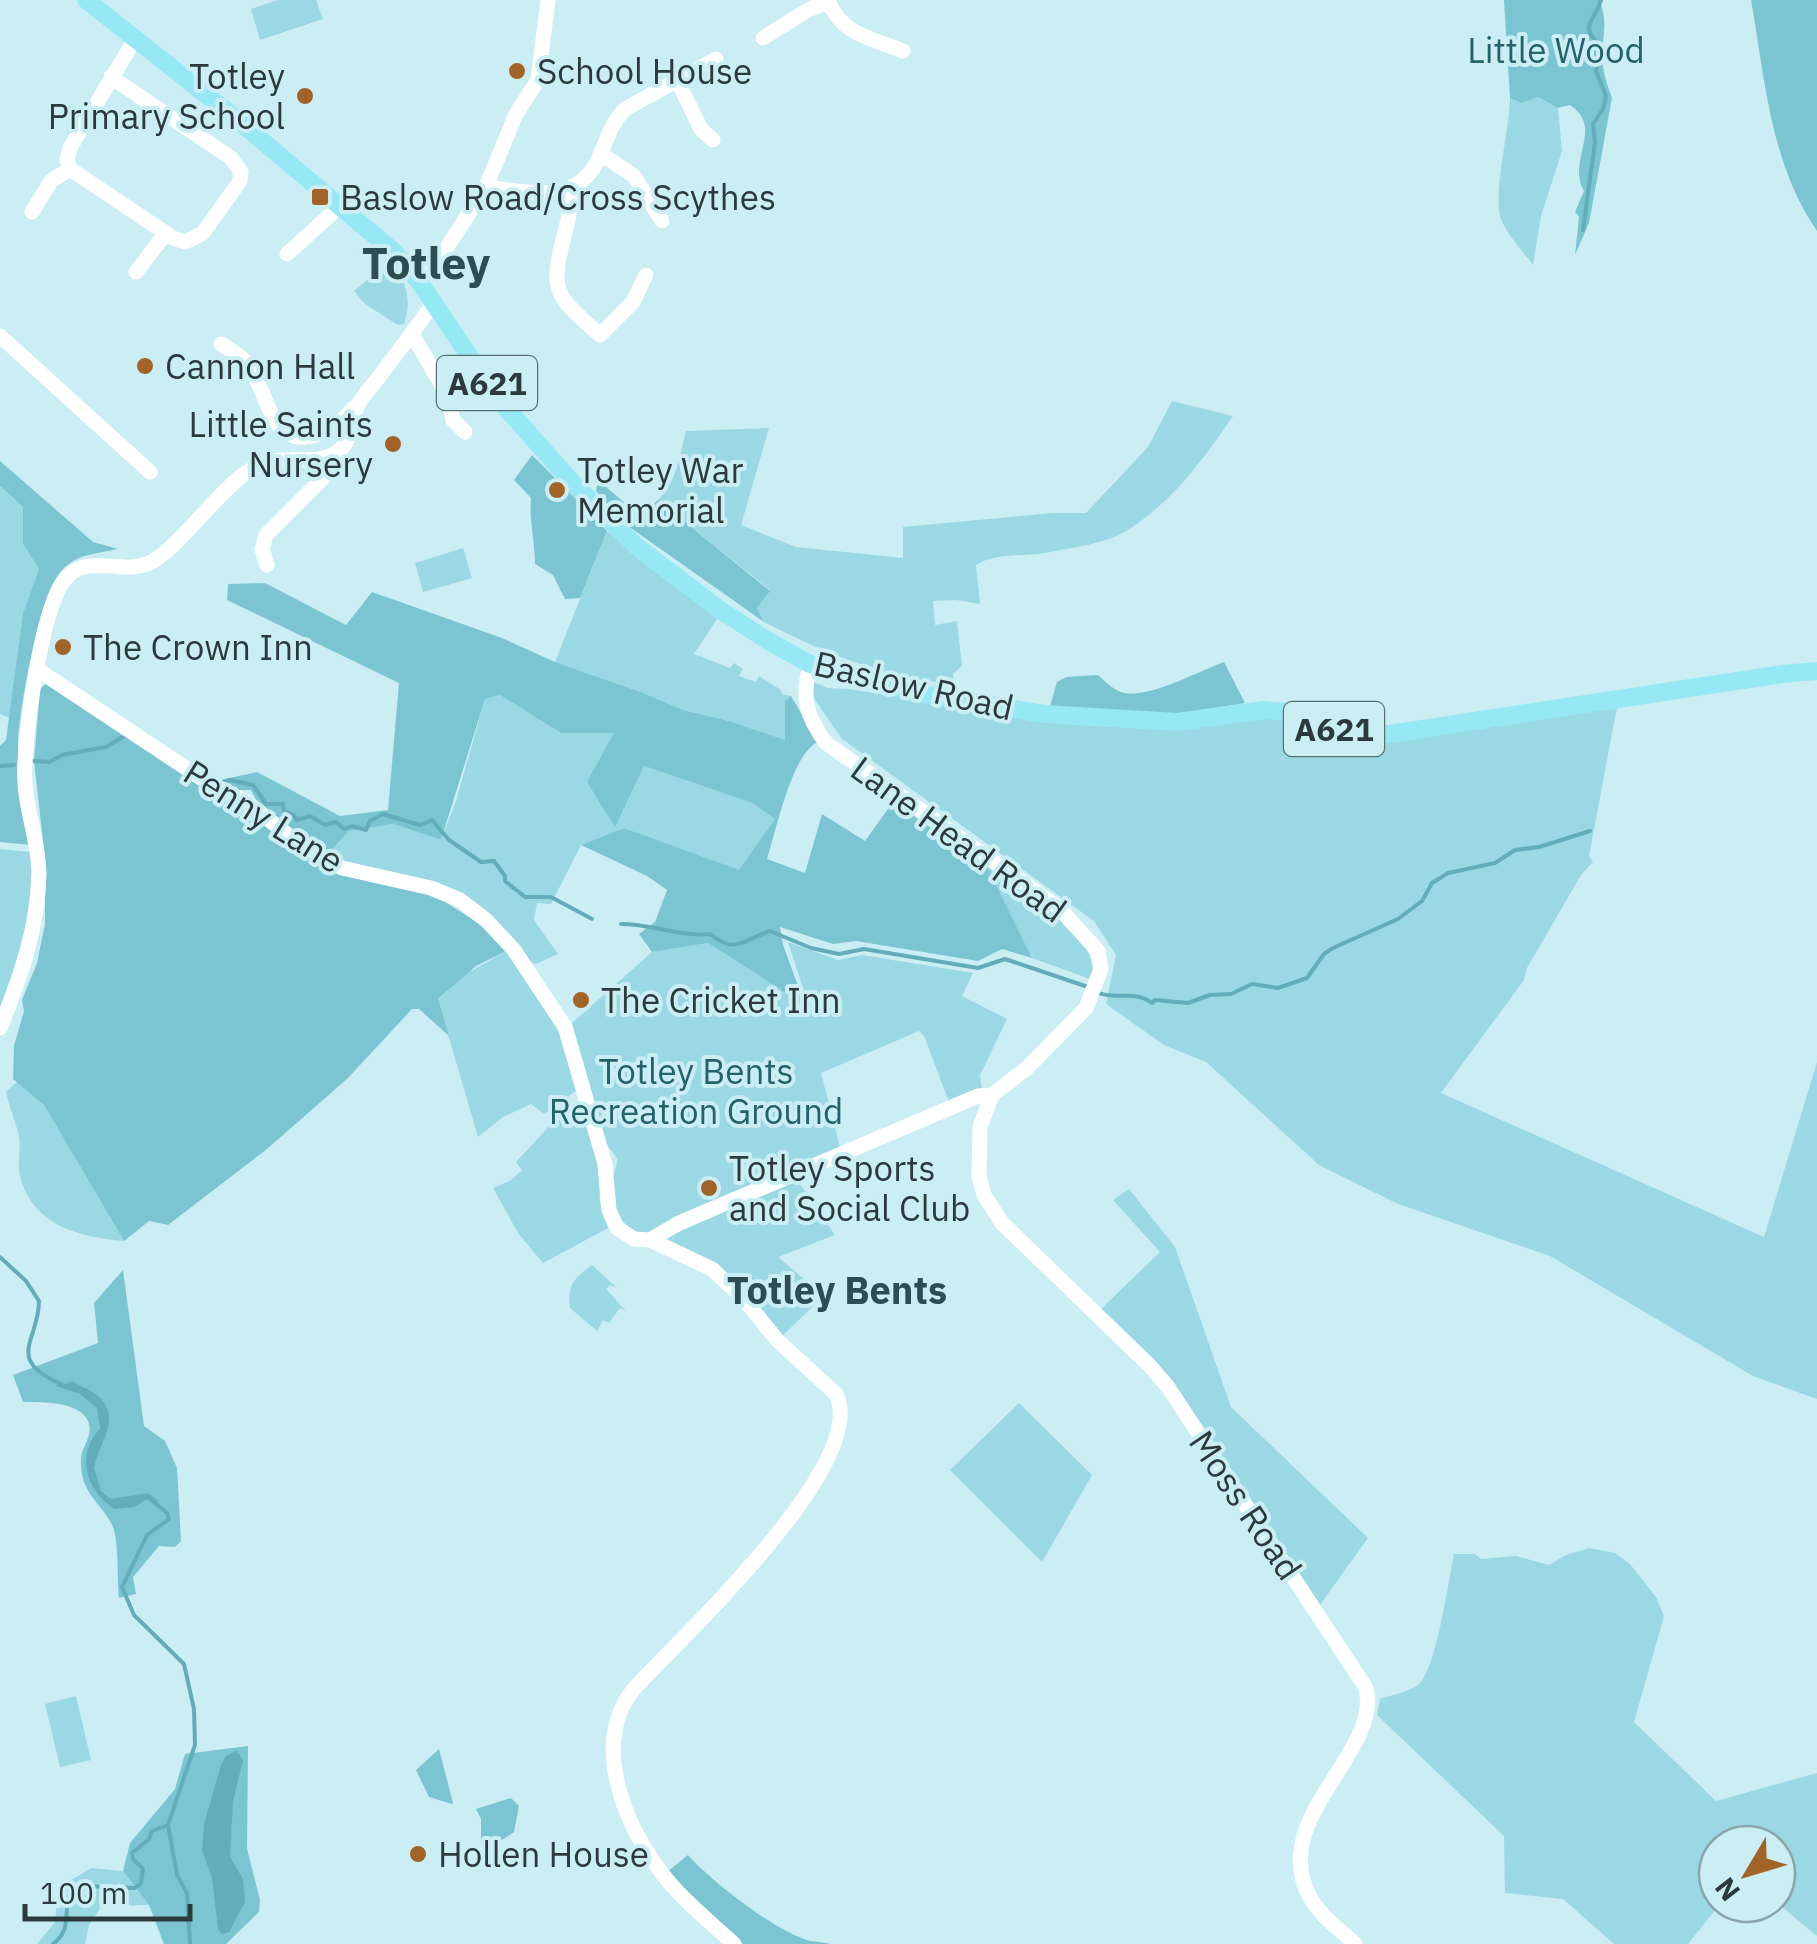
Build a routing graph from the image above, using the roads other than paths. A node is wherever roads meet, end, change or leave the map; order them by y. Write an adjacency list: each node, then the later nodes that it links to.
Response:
1 (86, 0): 5 (main road, Baslow Road / A621)
2 (548, 0): 13 (street)
3 (828, 1): 4 (street); 6 (street)
4 (762, 38)
5 (135, 39): 8 (street); 15 (main road, Baslow Road / A621)
6 (903, 51)
7 (716, 59): 9 (street)
8 (111, 77): 12 (street); 18 (street)
9 (678, 82): 10 (street); 11 (street)
10 (712, 140)
11 (600, 154): 14 (street); 17 (street)
12 (70, 170): 16 (street); 18 (street)
13 (486, 187): 14 (street); 22 (street)
14 (569, 190): 21 (street)
15 (338, 207): 19 (street); 22 (main road, Baslow Road / A621)
16 (32, 212)
17 (662, 221)
18 (166, 234): 20 (street)
19 (287, 254)
20 (136, 272)
21 (646, 276)
22 (418, 280): 23 (main road, Baslow Road / A621)
23 (434, 304): 24 (street); 32 (main road, Baslow Road / A621)
24 (412, 334): 27 (street); 28 (street)
25 (0, 336): 30 (street)
26 (221, 344): 27 (street)
27 (357, 405): 29 (street)
28 (465, 432)
29 (340, 450): 31 (street); 33 (street)
30 (150, 472)
31 (268, 565)
32 (810, 664): 34 (main road, Baslow Road / A621); 36 (street, Lane Head Road)
33 (38, 670): 35 (street); 37 (street, Penny Lane)
34 (1817, 672)
35 (1, 1027)
36 (992, 1095): 37 (street); 39 (street, Moss Road)
37 (650, 1240): 38 (street)
38 (734, 1944)
39 (1354, 1944)

